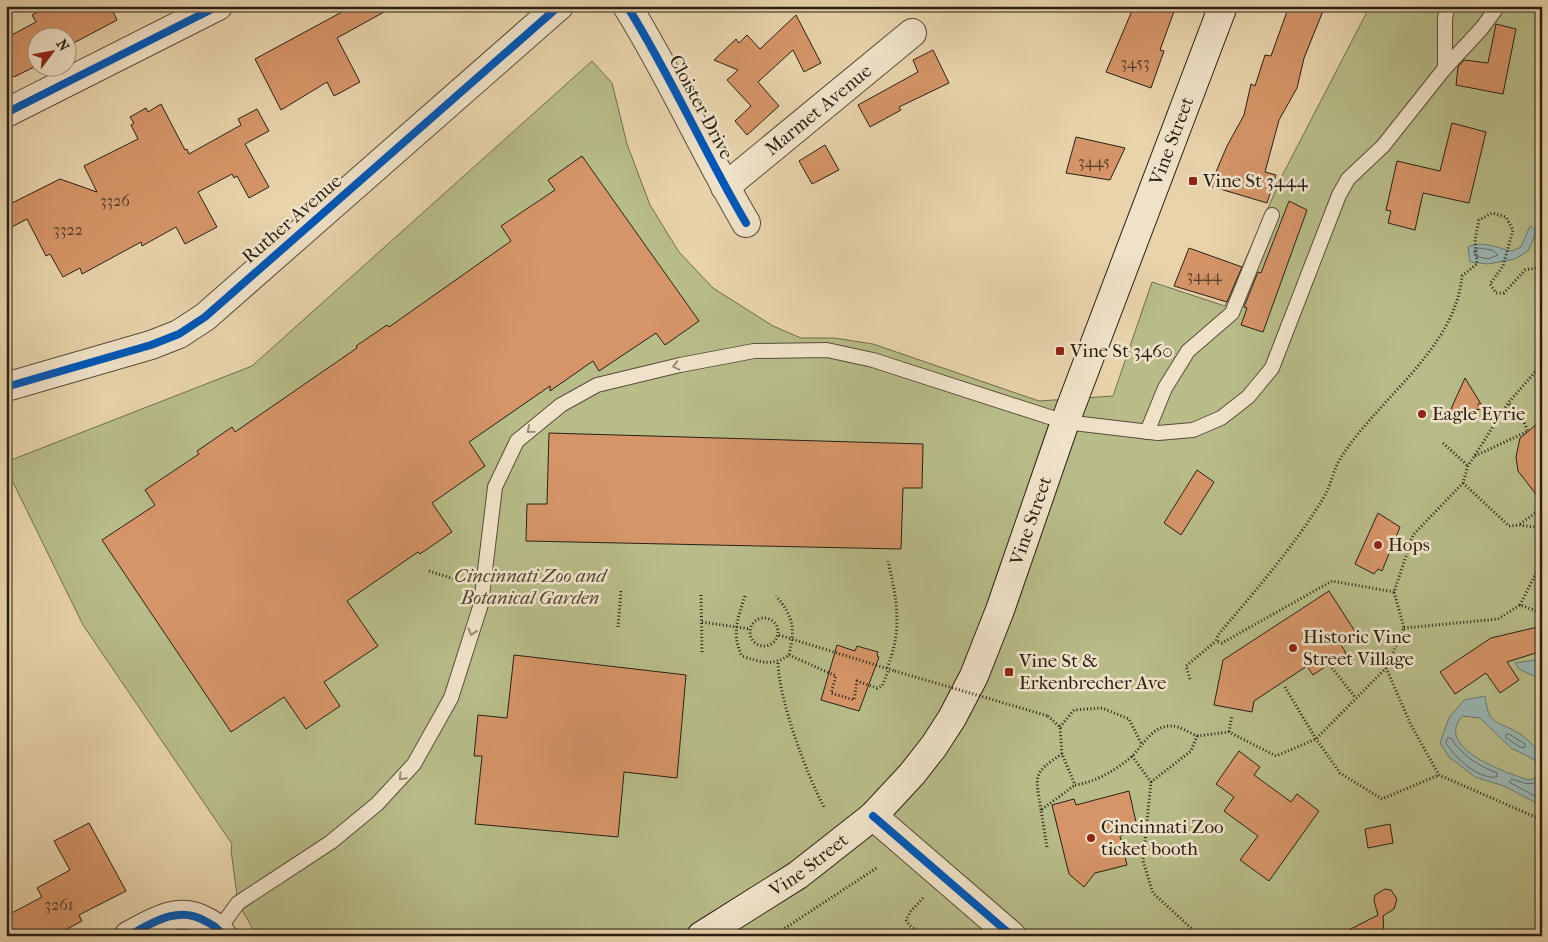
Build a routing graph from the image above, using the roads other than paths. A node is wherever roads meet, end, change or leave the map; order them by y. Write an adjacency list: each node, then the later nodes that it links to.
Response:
1 (218, 6): 9 (street)
2 (559, 6): 13 (street, Ruther Avenue)
3 (626, 6): 10 (street, Cloister Drive)
4 (1223, 6): 14 (street, Vine Street)
5 (1448, 6): 8 (lane)
6 (1498, 6): 8 (lane)
7 (912, 33): 10 (street, Marmet Avenue)
8 (1445, 68): 15 (lane)
9 (6, 113)
10 (725, 187): 12 (street, Cloister Drive)
11 (1272, 215): 15 (lane)
12 (746, 223)
13 (6, 387)
14 (1065, 422): 15 (lane); 16 (street, Vine Street); 17 (lane, one-way to 17)
15 (1148, 432)
16 (873, 816): 19 (street, Vine Street); 20 (street)
17 (221, 932): 18 (street)
18 (128, 936)
19 (701, 936)
20 (1012, 936)

